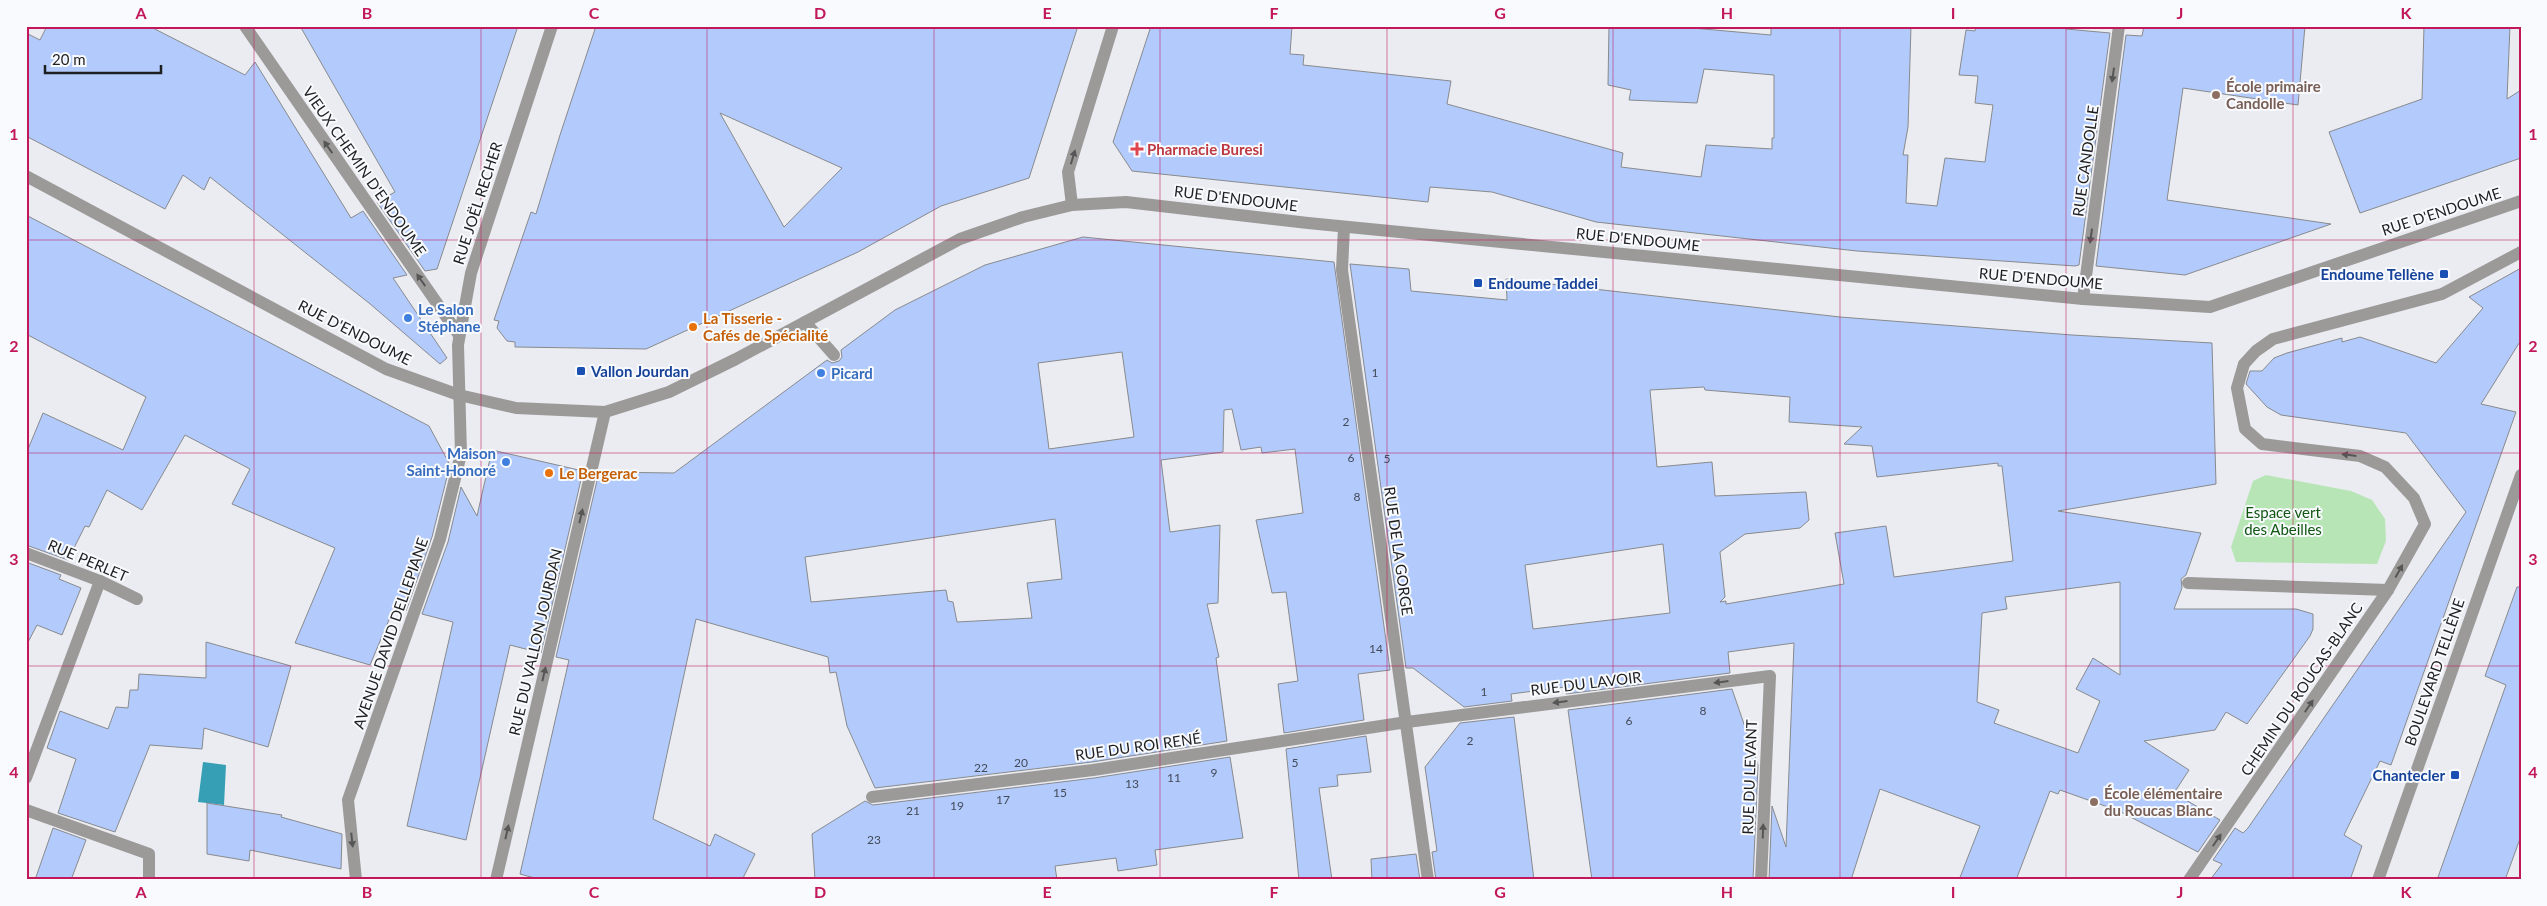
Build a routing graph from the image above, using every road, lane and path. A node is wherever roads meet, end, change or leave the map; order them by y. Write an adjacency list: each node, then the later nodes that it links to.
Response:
1 (245, 26): 12 (street, VIEUX CHEMIN D'ENDOUME, one-way to 1)
2 (552, 26): 12 (street, RUE JOËL RECHER)
3 (1113, 26): 7 (street, one-way to 3)
4 (2119, 26): 10 (street, RUE CANDOLLE, one-way to 10)
5 (26, 176): 14 (street, RUE D'ENDOUME)
6 (2521, 201): 10 (street, RUE D'ENDOUME)
7 (1072, 205): 8 (street, RUE D'ENDOUME); 11 (street, RUE D'ENDOUME)
8 (1344, 227): 10 (street, RUE D'ENDOUME); 23 (street, RUE DE LA GORGE)
9 (2521, 252): 20 (street, CHEMIN DU ROUCAS-BLANC, one-way to 9)
10 (2083, 299)
11 (805, 322): 13 (street); 15 (street, RUE D'ENDOUME)
12 (459, 335): 14 (street, RUE JOËL RECHER)
13 (834, 355)
14 (459, 395): 15 (street, RUE D'ENDOUME); 28 (street, AVENUE DAVID DELLEPIANE, one-way to 28)
15 (605, 412): 29 (street, RUE DU VALLON JOURDAN, one-way to 15)
16 (2521, 475): 33 (street, BOULEVARD TELLÈNE)
17 (26, 553): 18 (street, RUE PERLET)
18 (100, 581): 21 (street, RUE PERLET); 24 (street)
19 (2188, 583): 20 (street, CHEMIN DU ROUCAS-BLANC)
20 (2388, 590): 32 (street, CHEMIN DU ROUCAS-BLANC, one-way to 20)
21 (136, 599)
22 (1770, 676): 23 (street, RUE DU LAVOIR, one-way to 23); 31 (street, RUE DU LEVANT, one-way to 22)
23 (1407, 722): 25 (street, RUE DU ROI RENÉ); 30 (street, RUE DE LA GORGE)
24 (26, 778)
25 (872, 797)
26 (26, 810): 27 (street)
27 (149, 880)
28 (356, 880)
29 (496, 880)
30 (1428, 880)
31 (1762, 880)
32 (2189, 880)
33 (2378, 880)

